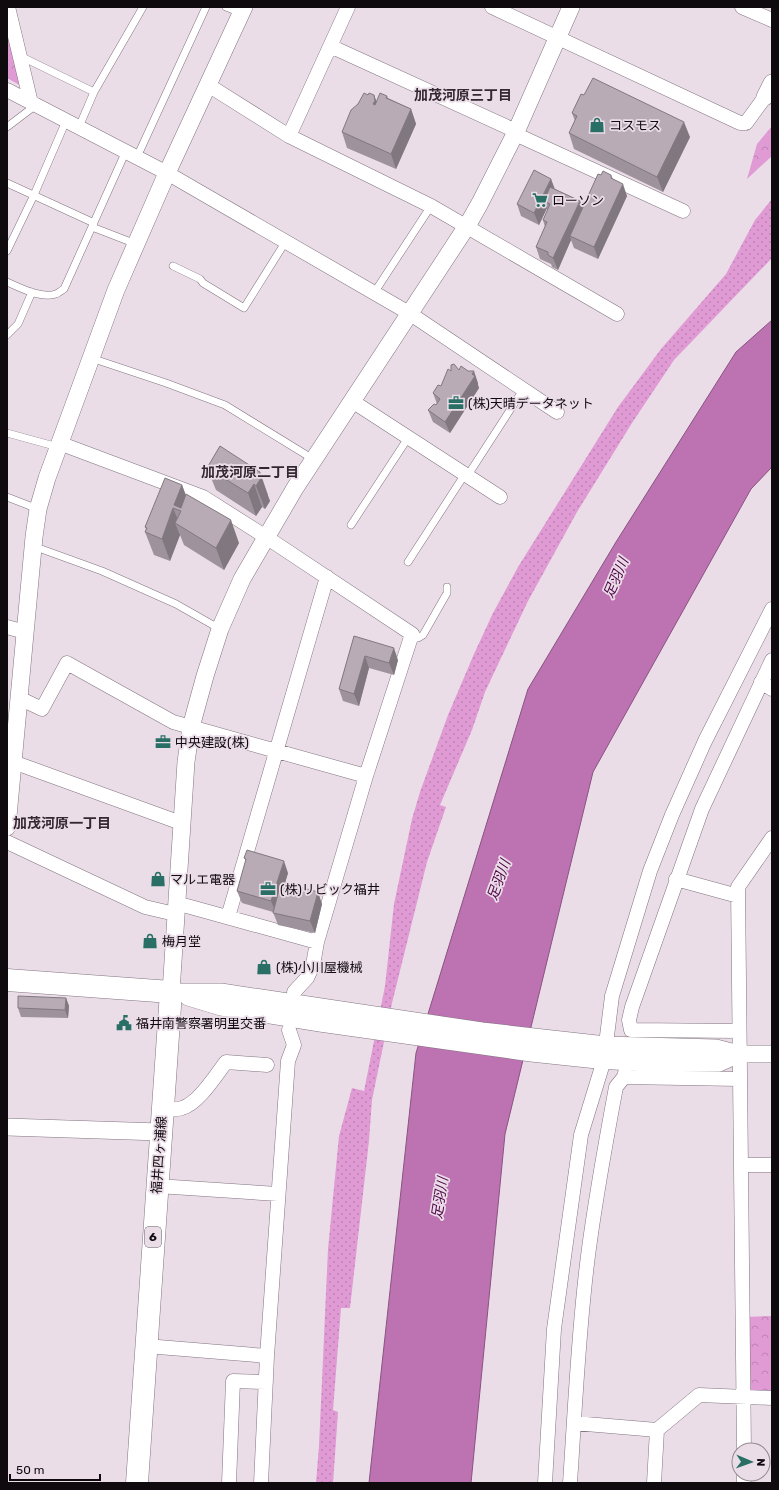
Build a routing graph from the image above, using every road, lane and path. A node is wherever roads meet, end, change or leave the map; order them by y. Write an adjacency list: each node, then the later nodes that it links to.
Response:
1 (8, 7): 12 (street)
2 (143, 7): 16 (lane)
3 (206, 7): 23 (lane)
4 (348, 7): 11 (street)
5 (492, 7): 10 (street)
6 (571, 7): 10 (street)
7 (742, 7): 9 (street)
8 (237, 9): 13 (street)
9 (772, 20)
10 (558, 37): 15 (street); 21 (street)
11 (330, 46): 21 (street); 22 (street)
12 (20, 56): 16 (lane); 17 (street)
13 (208, 85): 22 (street); 24 (street)
14 (7, 90): 17 (street)
15 (770, 91)
16 (94, 92): 20 (lane)
17 (33, 104): 18 (street); 19 (lane)
18 (66, 121): 20 (street); 26 (lane)
19 (7, 127)
20 (79, 127): 23 (street)
21 (515, 132): 28 (street); 30 (street)
22 (289, 136): 27 (street)
23 (132, 154): 24 (street); 29 (lane)
24 (167, 173): 31 (street); 32 (street)
25 (7, 183): 26 (lane)
26 (34, 196): 29 (lane); 33 (lane)
27 (431, 206): 30 (street); 37 (lane)
28 (683, 211)
29 (93, 225): 32 (lane); 36 (lane)
30 (467, 226): 38 (street); 39 (street)
31 (286, 241): 34 (lane); 37 (street)
32 (136, 244): 41 (street)
33 (7, 251)
34 (173, 266)
35 (7, 282): 36 (lane)
36 (32, 292): 40 (lane)
37 (374, 293): 38 (street)
38 (409, 313): 42 (street); 43 (street)
39 (617, 314)
40 (7, 335)
41 (91, 358): 47 (street); 48 (lane)
42 (523, 390): 44 (street); 49 (lane)
43 (352, 402): 46 (street); 48 (street)
44 (557, 412)
45 (7, 433): 47 (lane)
46 (408, 438): 49 (street); 53 (lane)
47 (59, 445): 52 (street); 54 (street)
48 (314, 460): 54 (street)
49 (466, 475): 51 (street); 56 (lane)
50 (7, 497): 52 (lane)
51 (500, 497)
52 (38, 509): 55 (street)
53 (351, 525)
54 (266, 537): 57 (street); 61 (street)
55 (33, 546): 61 (lane); 62 (street)
56 (408, 562)
57 (327, 577): 63 (street); 68 (street)
58 (447, 587): 63 (lane)
59 (770, 616): 85 (street)
60 (7, 627): 62 (street)
61 (220, 629): 67 (street)
62 (25, 632): 66 (street)
63 (412, 634): 70 (street)
64 (772, 660): 65 (street)
65 (766, 686): 75 (street)
66 (17, 699): 67 (street); 69 (street)
67 (191, 727): 68 (street); 71 (street)
68 (276, 751): 70 (street); 78 (street)
69 (13, 762): 71 (street); 72 (street)
70 (366, 776): 79 (street)
71 (181, 823): 77 (street)
72 (7, 827)
73 (772, 838): 76 (street)
74 (7, 842): 77 (street)
75 (676, 879): 76 (street); 84 (street)
76 (738, 896): 84 (street)
77 (176, 909): 78 (street); 81 (street)
78 (228, 917): 79 (street)
79 (317, 942): 82 (street)
80 (7, 980): 81 (main road)
81 (171, 992): 85 (street); 90 (main road, 福井四ヶ浦線 / 6)
82 (294, 992)
83 (289, 1030): 96 (street)
84 (739, 1031): 86 (street)
85 (602, 1052): 86 (street); 108 (street)
86 (739, 1054): 87 (street); 89 (street)
87 (772, 1054)
88 (267, 1065): 90 (street)
89 (739, 1079): 93 (street); 102 (street)
90 (163, 1110): 92 (main road, 福井四ヶ浦線 / 6)
91 (7, 1127): 92 (street)
92 (160, 1132): 95 (main road, 福井四ヶ浦線 / 6)
93 (742, 1165): 94 (street); 100 (street)
94 (772, 1165)
95 (157, 1186): 96 (street); 97 (main road, 福井四ヶ浦線 / 6)
96 (278, 1194): 98 (street)
97 (146, 1346): 98 (street); 105 (main road, 福井四ヶ浦線 / 6)
98 (267, 1356): 99 (street)
99 (266, 1382): 106 (street); 107 (street)
100 (744, 1397): 101 (street); 103 (street); 104 (street)
101 (772, 1398)
102 (574, 1423): 103 (street); 109 (street)
103 (657, 1430): 110 (street)
104 (744, 1442)
105 (137, 1483)
106 (229, 1483)
107 (261, 1483)
108 (545, 1483)
109 (570, 1483)
110 (654, 1483)

